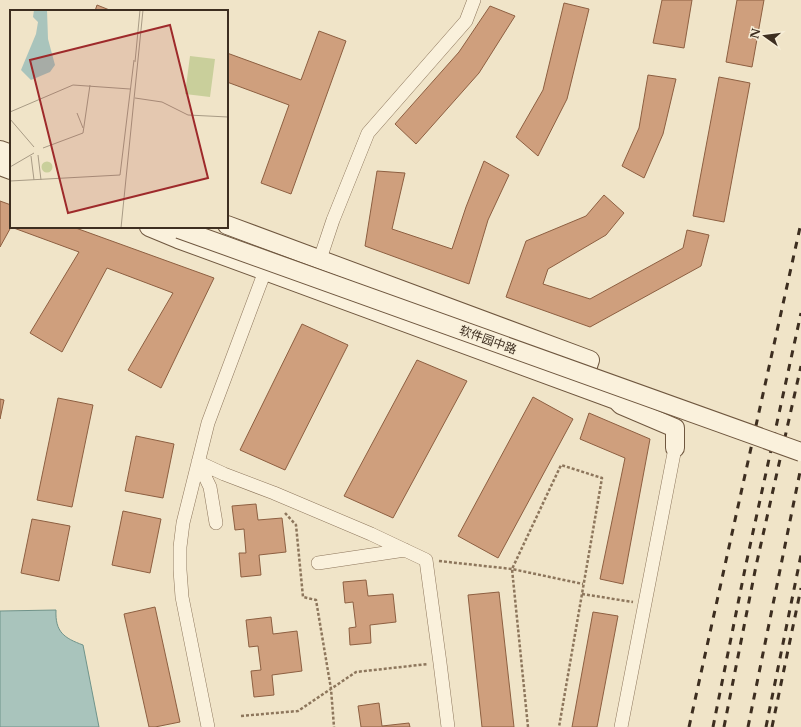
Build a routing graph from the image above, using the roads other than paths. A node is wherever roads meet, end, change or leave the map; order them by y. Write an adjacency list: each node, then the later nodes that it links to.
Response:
1 (474, 0): 9 (street)
2 (0, 150): 3 (main road)
3 (10, 154)
4 (0, 166): 5 (main road)
5 (10, 170)
6 (228, 225): 9 (main road)
7 (151, 228): 10 (main road)
8 (183, 228): 14 (main road, 软件园中路); 16 (main road, 软件园中路, bridge)
9 (320, 259): 11 (main road)
10 (265, 272): 12 (main road); 17 (street)
11 (378, 280): 12 (main road); 13 (main road)
12 (367, 309): 13 (main road)
13 (581, 387): 15 (main road)
14 (801, 444)
15 (676, 448): 23 (street)
16 (801, 452)
17 (198, 462): 18 (street); 19 (street); 21 (street)
18 (216, 523)
19 (405, 550): 20 (street); 22 (street)
20 (318, 563)
21 (208, 727)
22 (448, 727)
23 (621, 727)

